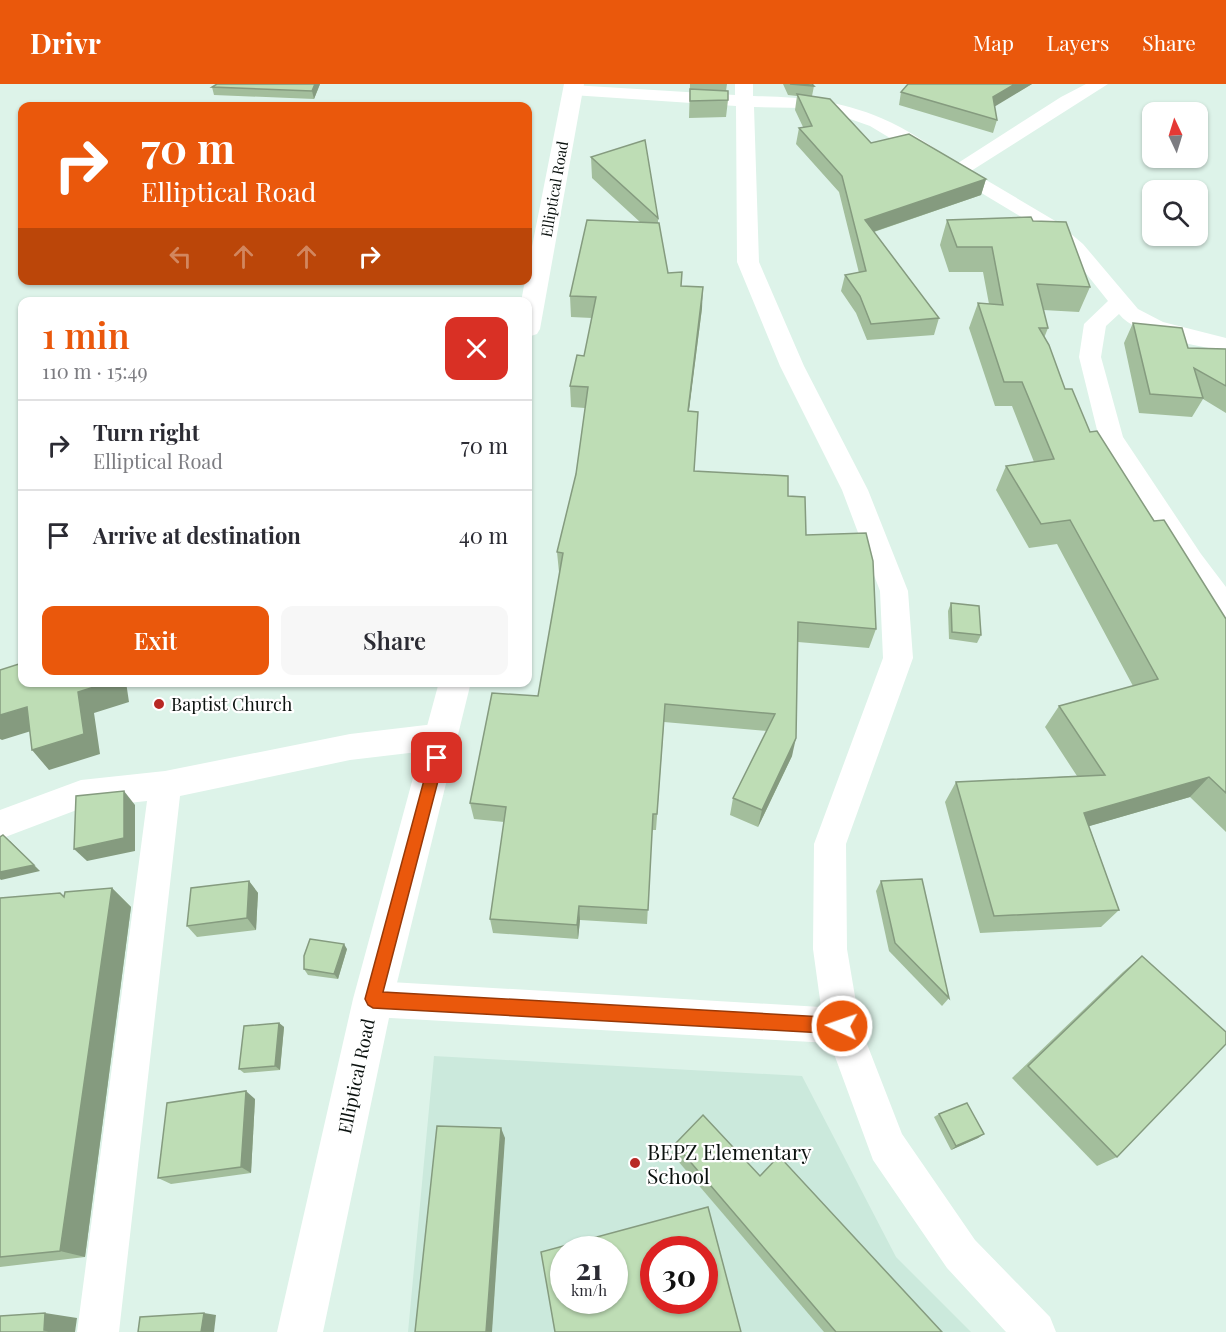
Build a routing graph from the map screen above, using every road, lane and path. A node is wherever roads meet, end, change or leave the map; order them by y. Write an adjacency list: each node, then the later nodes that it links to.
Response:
1 (1099, 84): 4 (street)
2 (573, 87): 3 (street); 6 (street, Elliptical Road)
3 (744, 93): 4 (street); 14 (street)
4 (958, 171): 5 (street)
5 (1119, 302): 7 (street); 8 (street)
6 (532, 307)
7 (1226, 345)
8 (1226, 607)
9 (454, 687): 10 (street, Elliptical Road)
10 (443, 736): 11 (street); 13 (street, Elliptical Road)
11 (165, 785): 12 (street); 15 (street)
12 (0, 825)
13 (373, 999): 14 (street); 16 (street, Elliptical Road)
14 (842, 1026): 17 (street)
15 (98, 1332)
16 (300, 1332)
17 (1035, 1332)

